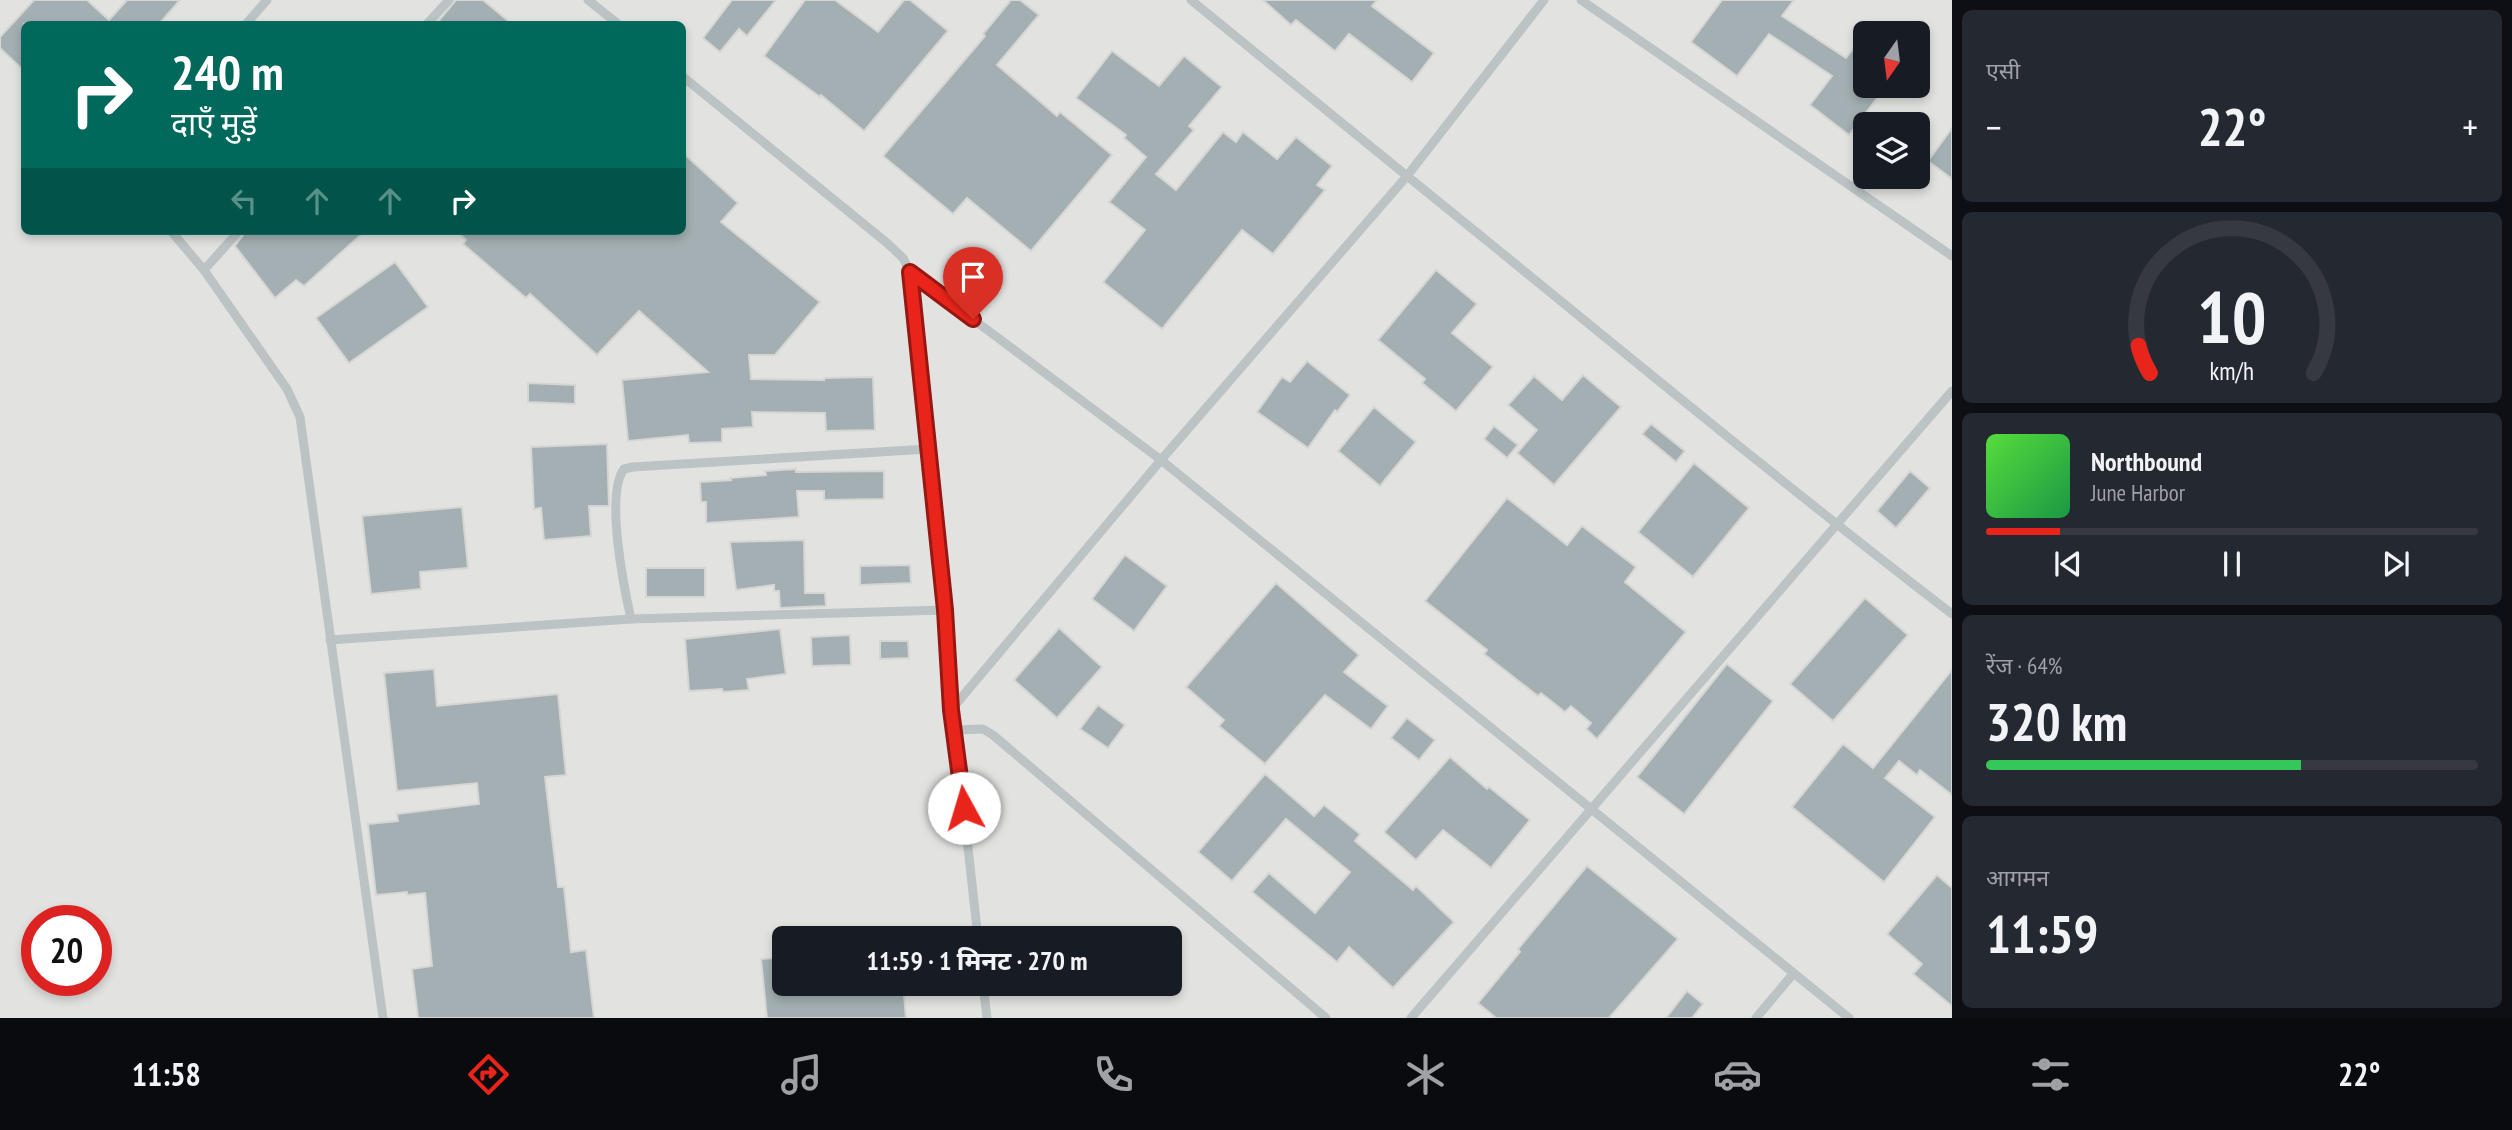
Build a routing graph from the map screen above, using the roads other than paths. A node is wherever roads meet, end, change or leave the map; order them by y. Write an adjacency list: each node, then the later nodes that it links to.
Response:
1 (267, 0): 7 (lane)
2 (449, 0): 8 (lane)
3 (588, 0): 9 (lane)
4 (1191, 0): 11 (lane)
5 (1544, 0): 11 (lane)
6 (1581, 0): 14 (lane)
7 (249, 21)
8 (430, 21)
9 (614, 21)
10 (686, 79): 16 (lane)
11 (1407, 176): 19 (lane); 20 (lane)
12 (175, 235): 15 (lane)
13 (235, 235): 15 (lane)
14 (1952, 256)
15 (204, 270): 24 (lane)
16 (910, 272): 18 (lane); 19 (lane)
17 (1952, 391): 20 (lane)
18 (929, 449): 21 (lane); 23 (lane)
19 (1161, 460): 25 (lane); 27 (lane)
20 (1836, 525): 22 (lane); 27 (lane)
21 (945, 610): 23 (lane); 25 (lane)
22 (1952, 614)
23 (631, 619): 24 (lane)
24 (330, 640): 31 (lane)
25 (951, 710): 26 (lane)
26 (955, 730): 28 (lane); 33 (lane)
27 (1591, 808): 29 (lane); 34 (lane)
28 (977, 926)
29 (1793, 974): 35 (lane); 36 (lane)
30 (984, 996): 32 (lane)
31 (383, 1018)
32 (987, 1018)
33 (1326, 1018)
34 (1411, 1018)
35 (1756, 1018)
36 (1849, 1018)

